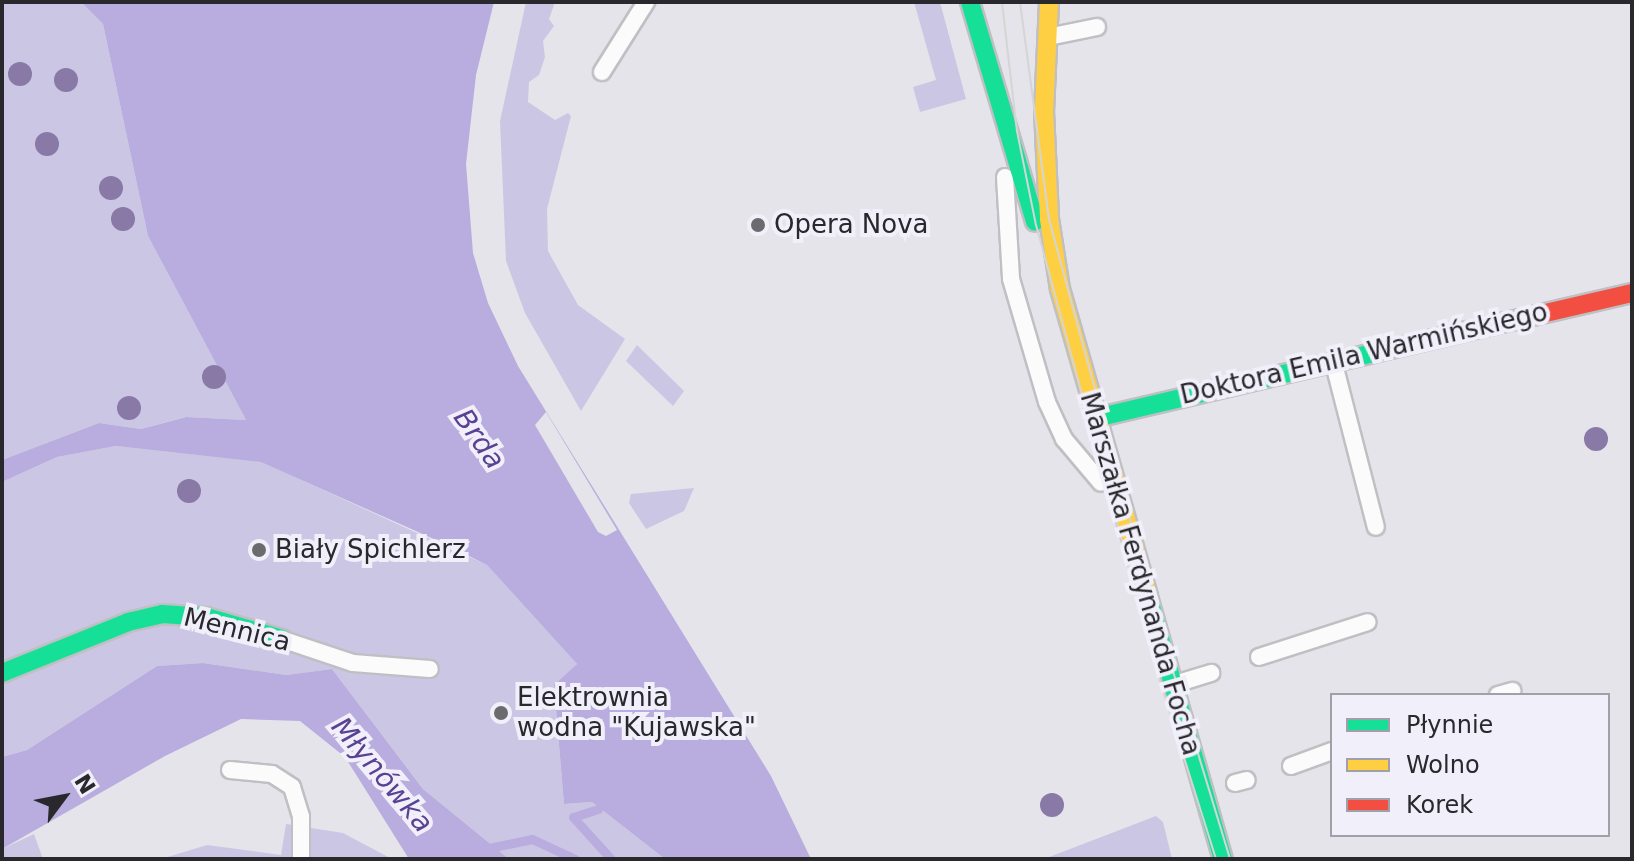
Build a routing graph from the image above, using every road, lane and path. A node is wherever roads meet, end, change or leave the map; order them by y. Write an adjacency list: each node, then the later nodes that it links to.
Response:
1 (646, 2): 6 (lane)
2 (970, 2): 7 (street, Marszałka Ferdynanda Focha)
3 (1049, 2): 5 (street, Marszałka Ferdynanda Focha)
4 (1097, 27): 5 (lane)
5 (1046, 38): 8 (street, Marszałka Ferdynanda Focha)
6 (602, 72)
7 (1005, 131): 8 (street, Marszałka Ferdynanda Focha); 12 (lane)
8 (1060, 289): 11 (street, Marszałka Ferdynanda Focha)
9 (1632, 293): 10 (street, Doktora Emila Warmińskiego)
10 (1333, 362): 11 (street, Doktora Emila Warmińskiego); 13 (lane)
11 (1096, 418): 12 (street, Marszałka Ferdynanda Focha)
12 (1117, 501): 20 (street, Marszałka Ferdynanda Focha)
13 (1376, 527)
14 (1368, 622): 16 (lane)
15 (282, 639): 17 (lane, Mennica); 18 (street, Mennica)
16 (1259, 657)
17 (430, 669)
18 (2, 673)
19 (1211, 673): 20 (lane)
20 (1169, 685): 25 (street, Marszałka Ferdynanda Focha)
21 (1330, 752): 22 (lane)
22 (1291, 766)
23 (230, 770): 24 (lane)
24 (301, 859)
25 (1223, 859)

